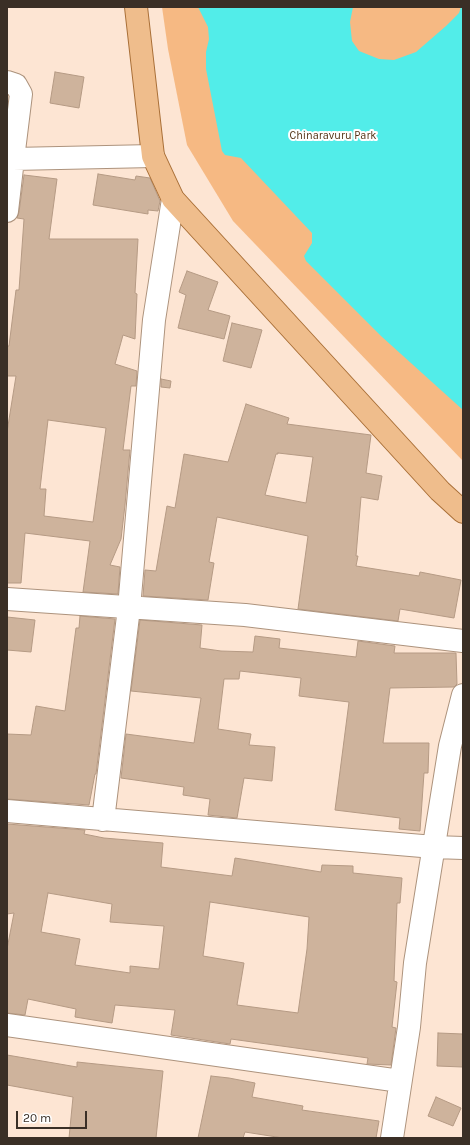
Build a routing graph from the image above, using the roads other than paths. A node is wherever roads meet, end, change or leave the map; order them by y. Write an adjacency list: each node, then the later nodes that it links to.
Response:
1 (136, 7): 3 (main road)
2 (7, 82): 4 (street)
3 (153, 156): 4 (street); 5 (main road)
4 (13, 159): 6 (street)
5 (173, 199): 7 (main road); 9 (street)
6 (7, 211)
7 (463, 512)
8 (7, 599): 9 (street)
9 (129, 608): 10 (street); 13 (street)
10 (463, 641)
11 (463, 695): 14 (street)
12 (7, 811): 13 (street)
13 (103, 820): 14 (street)
14 (434, 847): 15 (street); 17 (street)
15 (463, 848)
16 (7, 1025): 17 (street)
17 (400, 1081): 18 (street)
18 (392, 1138)

